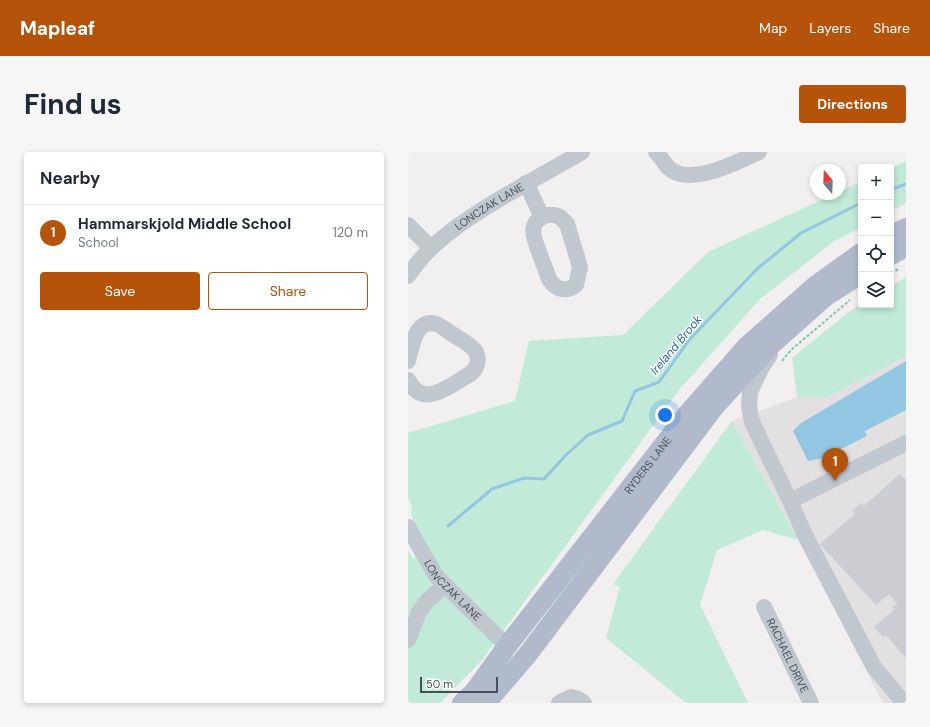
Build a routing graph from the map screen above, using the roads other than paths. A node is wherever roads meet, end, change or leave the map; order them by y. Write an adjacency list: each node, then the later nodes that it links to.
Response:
1 (582, 152): 4 (street, LONCZAK LANE)
2 (656, 152): 3 (street)
3 (759, 152)
4 (526, 183): 5 (street); 10 (street, LONCZAK LANE)
5 (542, 217)
6 (408, 226): 10 (street)
7 (906, 228): 8 (main road)
8 (894, 234)
9 (906, 247): 11 (main road)
10 (431, 248): 13 (street, LONCZAK LANE)
11 (894, 253)
12 (858, 255): 24 (main road, RYDERS LANE)
13 (408, 276)
14 (858, 276): 15 (main road, RYDERS LANE)
15 (783, 334): 19 (street); 26 (main road, RYDERS LANE)
16 (408, 361): 17 (street)
17 (408, 380)
18 (906, 443): 19 (street)
19 (790, 501): 30 (street)
20 (408, 527): 21 (street, LONCZAK LANE)
21 (445, 585): 23 (street); 24 (street, LONCZAK LANE)
22 (764, 607): 29 (street, RACHAEL DRIVE)
23 (408, 640)
24 (507, 646): 25 (main road, RYDERS LANE)
25 (462, 703)
26 (486, 703)
27 (559, 703): 28 (street)
28 (584, 703)
29 (811, 703)
30 (904, 703)

